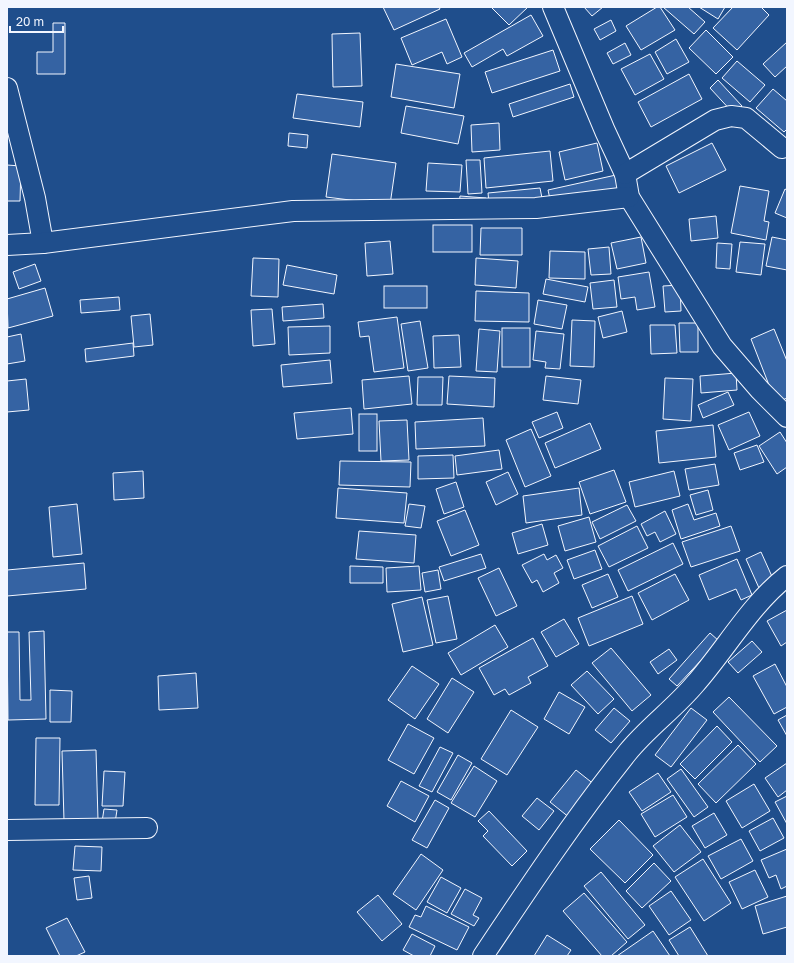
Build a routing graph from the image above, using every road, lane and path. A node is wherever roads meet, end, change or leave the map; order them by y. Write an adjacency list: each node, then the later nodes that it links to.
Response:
1 (553, 7): 4 (street)
2 (7, 88): 6 (street)
3 (782, 148): 4 (street)
4 (625, 174): 5 (street)
5 (629, 196): 6 (street); 8 (street)
6 (44, 243): 7 (street)
7 (7, 245)
8 (787, 417)
9 (787, 576): 12 (street)
10 (147, 828): 11 (street)
11 (7, 830)
12 (483, 956)

